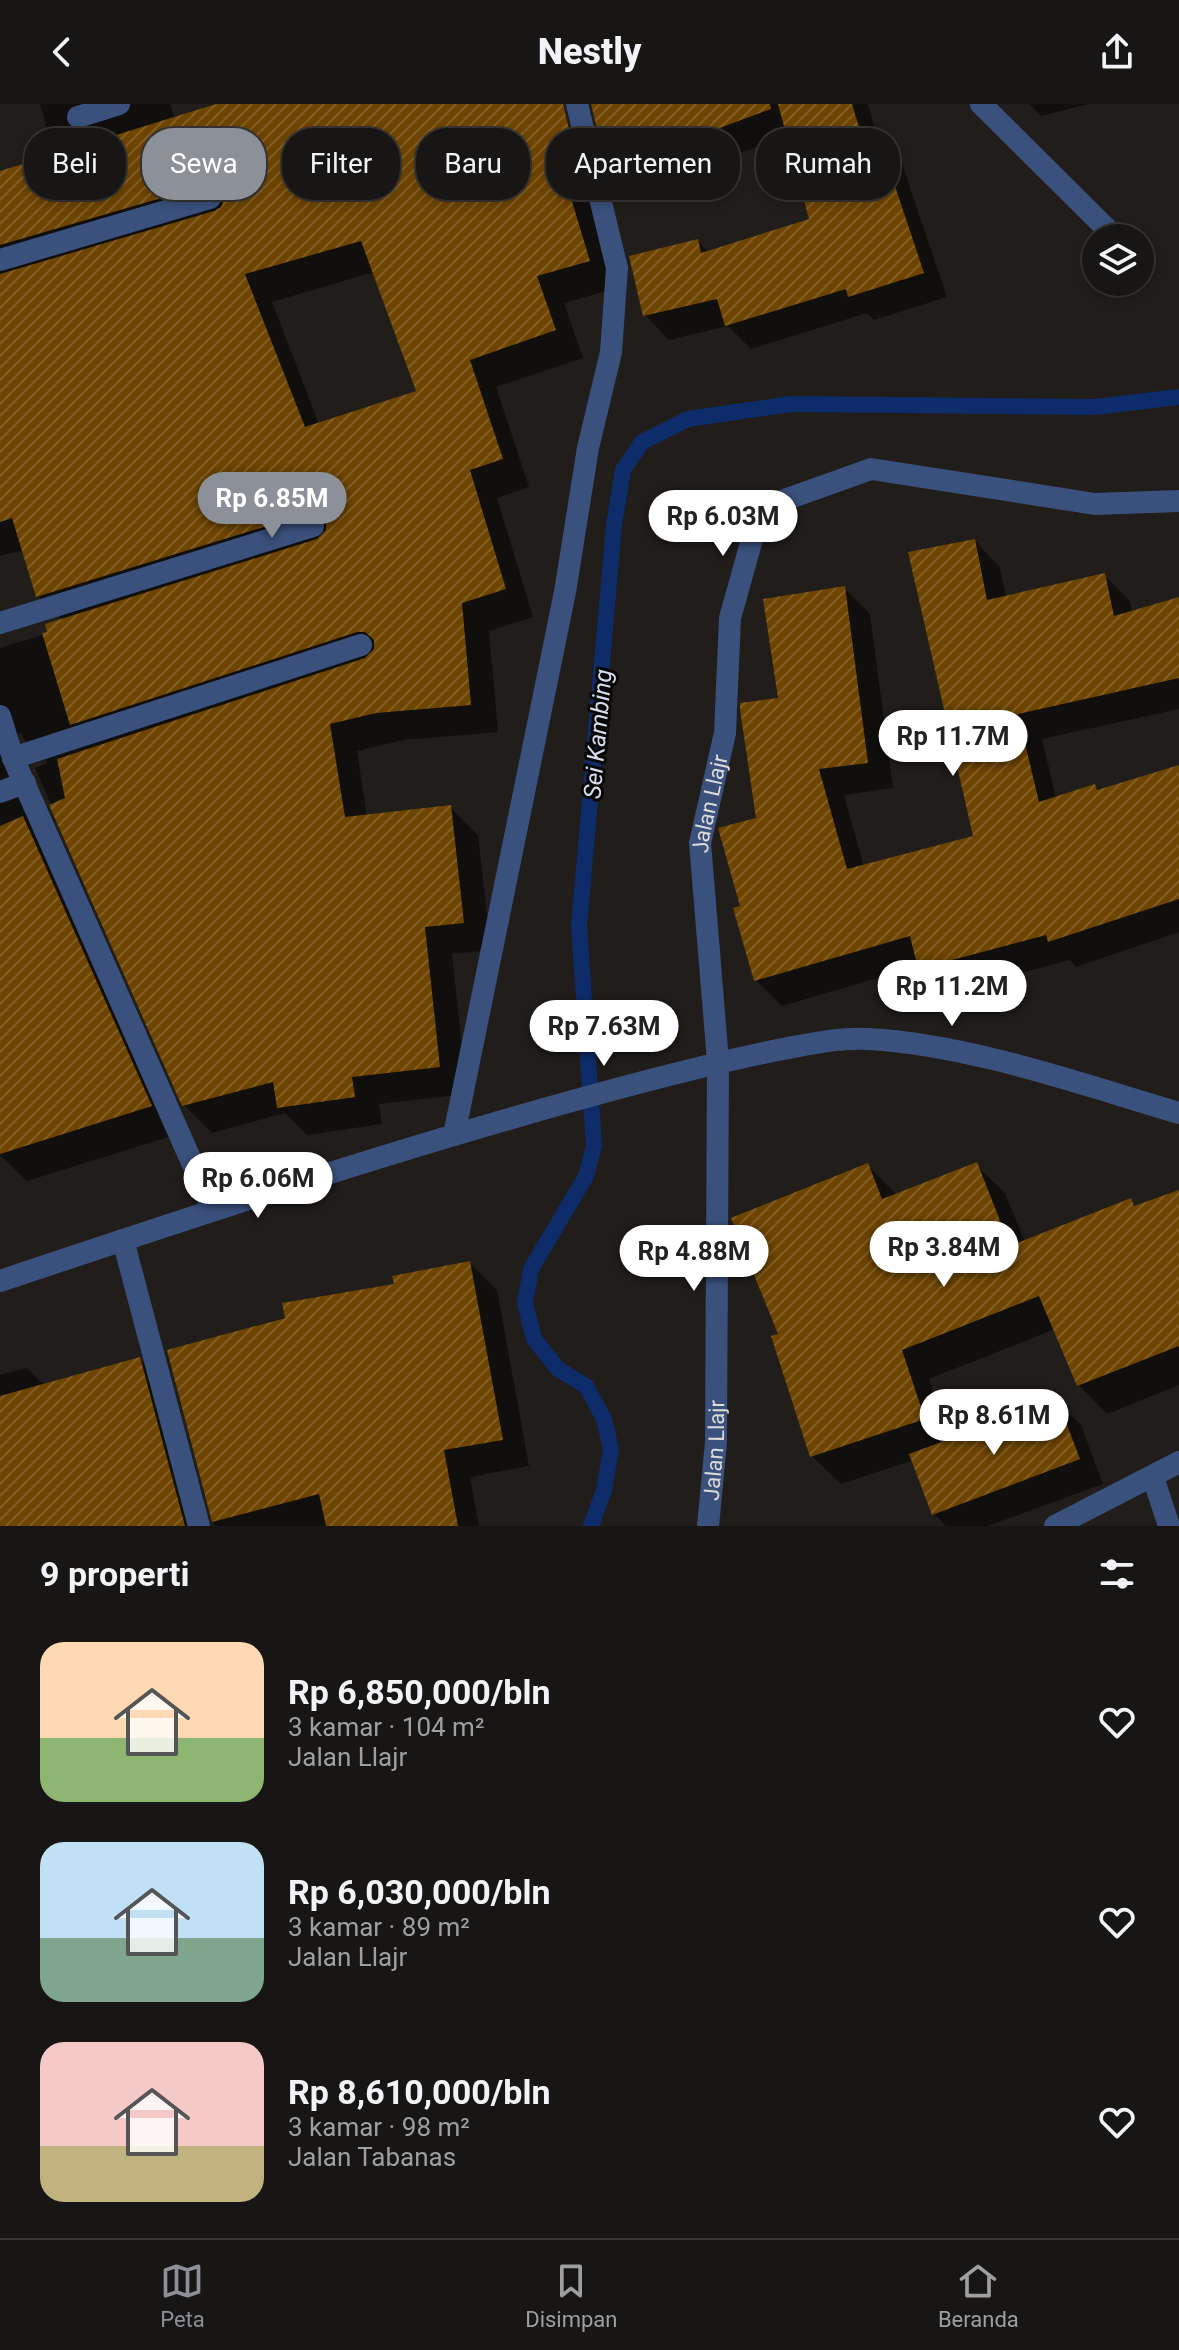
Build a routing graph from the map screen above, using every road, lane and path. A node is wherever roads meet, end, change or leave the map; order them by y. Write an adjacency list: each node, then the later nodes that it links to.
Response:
1 (119, 104): 4 (street)
2 (981, 104): 6 (street)
3 (584, 107): 18 (street)
4 (78, 117)
5 (203, 200): 7 (street)
6 (1102, 224)
7 (0, 260)
8 (1179, 501): 16 (street, Jalan Llajr)
9 (313, 526): 10 (street)
10 (0, 623)
11 (361, 645): 13 (street)
12 (0, 716): 13 (street)
13 (13, 758): 14 (street)
14 (25, 783): 15 (street); 19 (street)
15 (0, 792)
16 (718, 1061): 17 (street); 18 (street); 25 (street, Jalan Llajr)
17 (1179, 1113)
18 (454, 1135): 19 (street)
19 (213, 1210): 20 (street)
20 (123, 1240): 21 (street); 24 (street)
21 (0, 1281)
22 (1179, 1462): 23 (street)
23 (1153, 1477): 26 (street); 27 (street)
24 (199, 1526)
25 (708, 1526)
26 (1055, 1526)
27 (1169, 1526)

